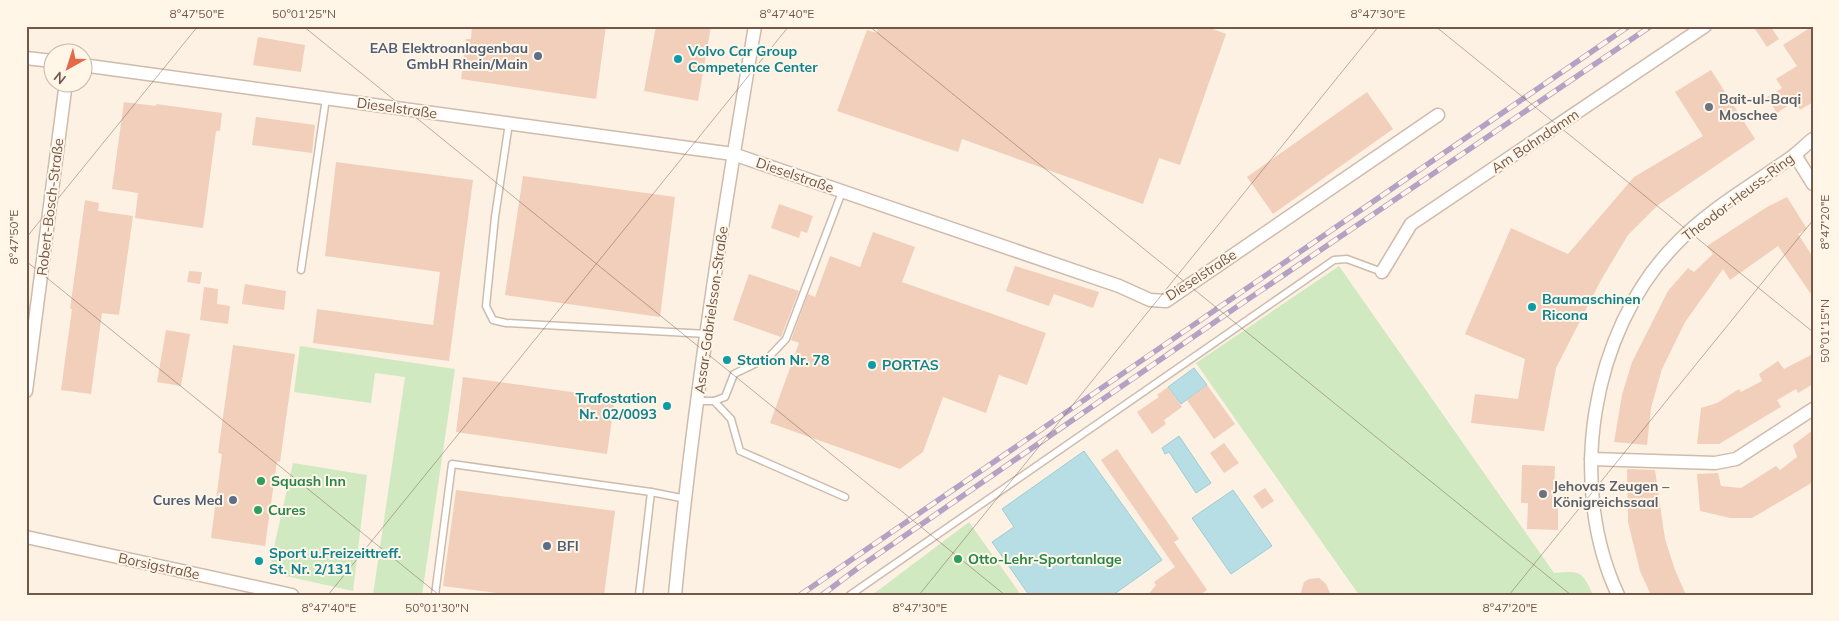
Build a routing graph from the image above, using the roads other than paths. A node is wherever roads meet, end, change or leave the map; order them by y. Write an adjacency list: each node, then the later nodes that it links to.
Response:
1 (755, 26): 11 (street, Assar-Gabrielsson-Straße)
2 (1705, 26): 16 (street, Am Bahndamm)
3 (26, 58): 4 (street)
4 (42, 60)
5 (92, 67): 7 (street, Dieselstraße)
6 (65, 92): 18 (street, Robert-Bosch-Straße)
7 (326, 98): 9 (street, Dieselstraße); 15 (lane)
8 (1438, 116): 14 (street, Dieselstraße)
9 (509, 123): 11 (street, Dieselstraße); 17 (lane)
10 (1813, 139): 12 (street, Theodor-Heuss-Ring)
11 (734, 154): 14 (street, Dieselstraße); 17 (street, Assar-Gabrielsson-Straße)
12 (1795, 155): 13 (street); 22 (street, Theodor-Heuss-Ring)
13 (1813, 184)
14 (842, 192): 20 (lane)
15 (301, 270)
16 (1382, 272): 31 (lane)
17 (707, 334): 19 (street, Assar-Gabrielsson-Straße)
18 (26, 391)
19 (697, 401): 20 (lane); 25 (street, Assar-Gabrielsson-Straße)
20 (714, 401): 24 (lane)
21 (1813, 410): 22 (street)
22 (1590, 459): 32 (street, Theodor-Heuss-Ring)
23 (651, 492): 25 (lane); 28 (lane); 29 (lane)
24 (845, 497)
25 (686, 498): 30 (street, Assar-Gabrielsson-Straße)
26 (26, 537): 27 (street, Borsigstraße)
27 (292, 595)
28 (435, 595)
29 (639, 595)
30 (675, 595)
31 (850, 595)
32 (1618, 595)

